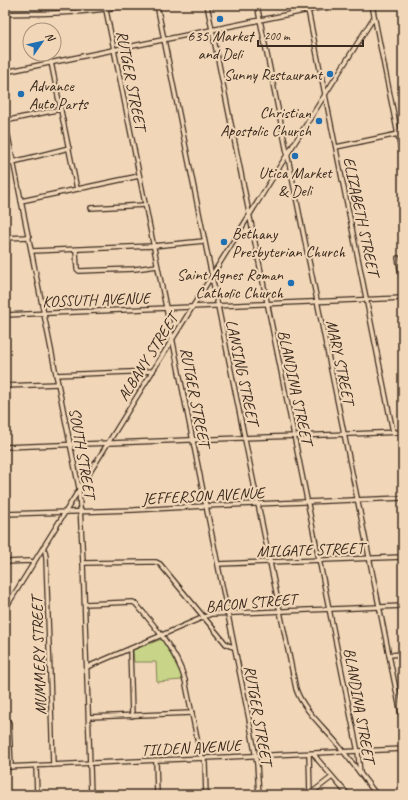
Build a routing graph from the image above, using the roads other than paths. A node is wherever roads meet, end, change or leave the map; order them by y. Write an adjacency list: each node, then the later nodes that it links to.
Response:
1 (126, 5): 8 (street)
2 (157, 5): 14 (street, LANSING STREET)
3 (207, 5): 13 (street, BLANDINA STREET)
4 (257, 5): 12 (street, MARY STREET)
5 (307, 5): 9 (street, ELIZABETH STREET)
6 (334, 5): 9 (street)
7 (372, 5): 11 (street)
8 (105, 7): 10 (street); 15 (street, RUTGER STREET)
9 (308, 10): 12 (street); 19 (street, ELIZABETH STREET)
10 (5, 14)
11 (374, 17): 19 (street, ALBANY STREET); 23 (street)
12 (260, 21): 13 (street); 26 (street, MARY STREET)
13 (212, 30): 14 (street); 35 (street, BLANDINA STREET)
14 (164, 39): 15 (street); 38 (street, LANSING STREET)
15 (113, 50): 16 (street); 30 (street, RUTGER STREET)
16 (62, 60)
17 (51, 62): 18 (street); 20 (street)
18 (5, 72)
19 (325, 94): 24 (street, ELIZABETH STREET); 26 (street, ALBANY STREET)
20 (61, 109): 21 (street); 25 (street)
21 (5, 121): 28 (street, SOUTH STREET)
22 (403, 133): 23 (street)
23 (398, 134): 24 (street); 27 (street)
24 (336, 147): 47 (street, ELIZABETH STREET)
25 (69, 148): 28 (street); 31 (street)
26 (287, 154): 35 (street, ALBANY STREET); 48 (street, MARY STREET)
27 (403, 160)
28 (13, 161): 29 (street); 32 (street, SOUTH STREET)
29 (5, 164)
30 (139, 176): 31 (street); 33 (street, RUTGER STREET)
31 (77, 189): 32 (street)
32 (21, 201): 36 (street, SOUTH STREET)
33 (145, 205): 34 (street); 39 (street, RUTGER STREET)
34 (91, 208)
35 (250, 216): 44 (street, ALBANY STREET); 49 (street, BLANDINA STREET)
36 (29, 237): 37 (street); 41 (street, SOUTH STREET)
37 (5, 238)
38 (204, 241): 39 (street); 44 (street, LANSING STREET)
39 (153, 246): 40 (street); 43 (street, RUTGER STREET)
40 (76, 250): 41 (street); 43 (street)
41 (32, 251): 53 (street, SOUTH STREET)
42 (398, 258): 45 (street)
43 (157, 266): 52 (street, RUTGER STREET)
44 (212, 277): 50 (street, LANSING STREET); 51 (street, ALBANY STREET)
45 (403, 285)
46 (403, 298): 47 (street, KOSSUTH AVENUE)
47 (367, 299): 48 (street, KOSSUTH AVENUE); 60 (street, ELIZABETH STREET)
48 (317, 302): 49 (street, KOSSUTH AVENUE); 62 (street, MARY STREET)
49 (267, 304): 50 (street, KOSSUTH AVENUE); 63 (street, BLANDINA STREET)
50 (217, 305): 51 (street, KOSSUTH AVENUE); 64 (street, LANSING STREET)
51 (193, 307): 52 (street, KOSSUTH AVENUE); 55 (street, ALBANY STREET)
52 (166, 308): 53 (street, KOSSUTH AVENUE); 55 (street, RUTGER STREET)
53 (44, 313): 54 (street, KOSSUTH AVENUE); 57 (street, SOUTH STREET)
54 (5, 314)
55 (172, 340): 56 (street, ALBANY STREET); 65 (street, RUTGER STREET)
56 (153, 371): 57 (street); 66 (street, ALBANY STREET)
57 (56, 375): 58 (street, SOUTH STREET)
58 (58, 384): 59 (street); 67 (street, SOUTH STREET)
59 (5, 386)
60 (393, 432): 61 (street); 62 (street)
61 (403, 432)
62 (344, 434): 63 (street); 71 (street, MARY STREET)
63 (294, 436): 64 (street); 72 (street, BLANDINA STREET)
64 (244, 438): 65 (street); 73 (street, LANSING STREET)
65 (192, 440): 66 (street); 74 (street, RUTGER STREET)
66 (108, 443): 67 (street); 69 (street, ALBANY STREET)
67 (71, 444): 68 (street); 69 (street, SOUTH STREET)
68 (5, 447)
69 (79, 488): 75 (street, ALBANY STREET); 76 (street, SOUTH STREET)
70 (403, 498): 71 (street, JEFFERSON AVENUE)
71 (357, 500): 72 (street, JEFFERSON AVENUE); 80 (street, MARY STREET)
72 (307, 502): 73 (street, JEFFERSON AVENUE); 81 (street, BLANDINA STREET)
73 (258, 504): 74 (street, JEFFERSON AVENUE); 83 (street, LANSING STREET)
74 (206, 506): 76 (street, JEFFERSON AVENUE); 86 (street, RUTGER STREET)
75 (65, 511): 76 (street, JEFFERSON AVENUE); 77 (street, JEFFERSON AVENUE); 78 (street, ALBANY STREET)
76 (81, 511): 85 (street, SOUTH STREET)
77 (5, 514)
78 (43, 547): 84 (street, ALBANY STREET); 118 (street, MUMMERY STREET)
79 (403, 557): 80 (street, MILGATE STREET)
80 (369, 559): 81 (street, MILGATE STREET); 89 (street, MARY STREET)
81 (319, 561): 83 (street, MILGATE STREET); 91 (street, BLANDINA STREET)
82 (5, 562): 84 (street)
83 (270, 562): 86 (street, MILGATE STREET); 92 (street, LANSING STREET)
84 (34, 563): 90 (street, ALBANY STREET)
85 (84, 563): 87 (street, SOUTH STREET); 94 (street)
86 (218, 564): 93 (street, RUTGER STREET)
87 (85, 604): 96 (street); 102 (street, SOUTH STREET)
88 (403, 606): 89 (street, BACON STREET)
89 (379, 607): 91 (street, BACON STREET); 101 (street, MARY STREET)
90 (5, 609)
91 (329, 609): 92 (street, BACON STREET); 111 (street, BLANDINA STREET)
92 (280, 611): 93 (street, BACON STREET); 110 (street, LANSING STREET)
93 (228, 614): 94 (street, BACON STREET); 98 (street, RUTGER STREET)
94 (204, 616): 96 (street, BACON STREET); 98 (street)
95 (5, 622): 97 (street)
96 (161, 635): 99 (street, BACON STREET); 104 (street)
97 (6, 644)
98 (234, 647): 114 (street, RUTGER STREET)
99 (130, 649): 102 (street, BACON STREET); 105 (street)
100 (403, 654): 101 (street)
101 (389, 655): 103 (street, MARY STREET)
102 (87, 668): 106 (street, SOUTH STREET)
103 (401, 702): 108 (street, MARY STREET)
104 (192, 713): 105 (street); 115 (street)
105 (132, 716): 106 (street)
106 (89, 717): 117 (street, SOUTH STREET)
107 (6, 718): 121 (street)
108 (403, 724)
109 (403, 749): 111 (street, TILDEN AVENUE)
110 (344, 752): 111 (street, TILDEN AVENUE); 113 (street, TILDEN AVENUE); 122 (street, LANSING STREET)
111 (358, 752): 122 (street, BLANDINA STREET)
112 (309, 754): 113 (street, TILDEN AVENUE); 114 (street, TILDEN AVENUE); 129 (street)
113 (314, 754): 123 (street)
114 (256, 756): 115 (street, TILDEN AVENUE); 128 (street, RUTGER STREET)
115 (203, 758): 116 (street, TILDEN AVENUE); 127 (street)
116 (156, 760): 117 (street, TILDEN AVENUE); 126 (street)
117 (90, 763): 118 (street, TILDEN AVENUE); 125 (street, SOUTH STREET)
118 (54, 765): 119 (street, TILDEN AVENUE)
119 (36, 766): 121 (street, TILDEN AVENUE); 124 (street)
120 (5, 767): 121 (street, TILDEN AVENUE)
121 (12, 767)
122 (360, 774): 131 (street, LANSING STREET)
123 (332, 777): 129 (street); 130 (street)
124 (37, 795)
125 (92, 795)
126 (156, 795)
127 (206, 795)
128 (259, 795)
129 (310, 795)
130 (348, 795)
131 (377, 795)

